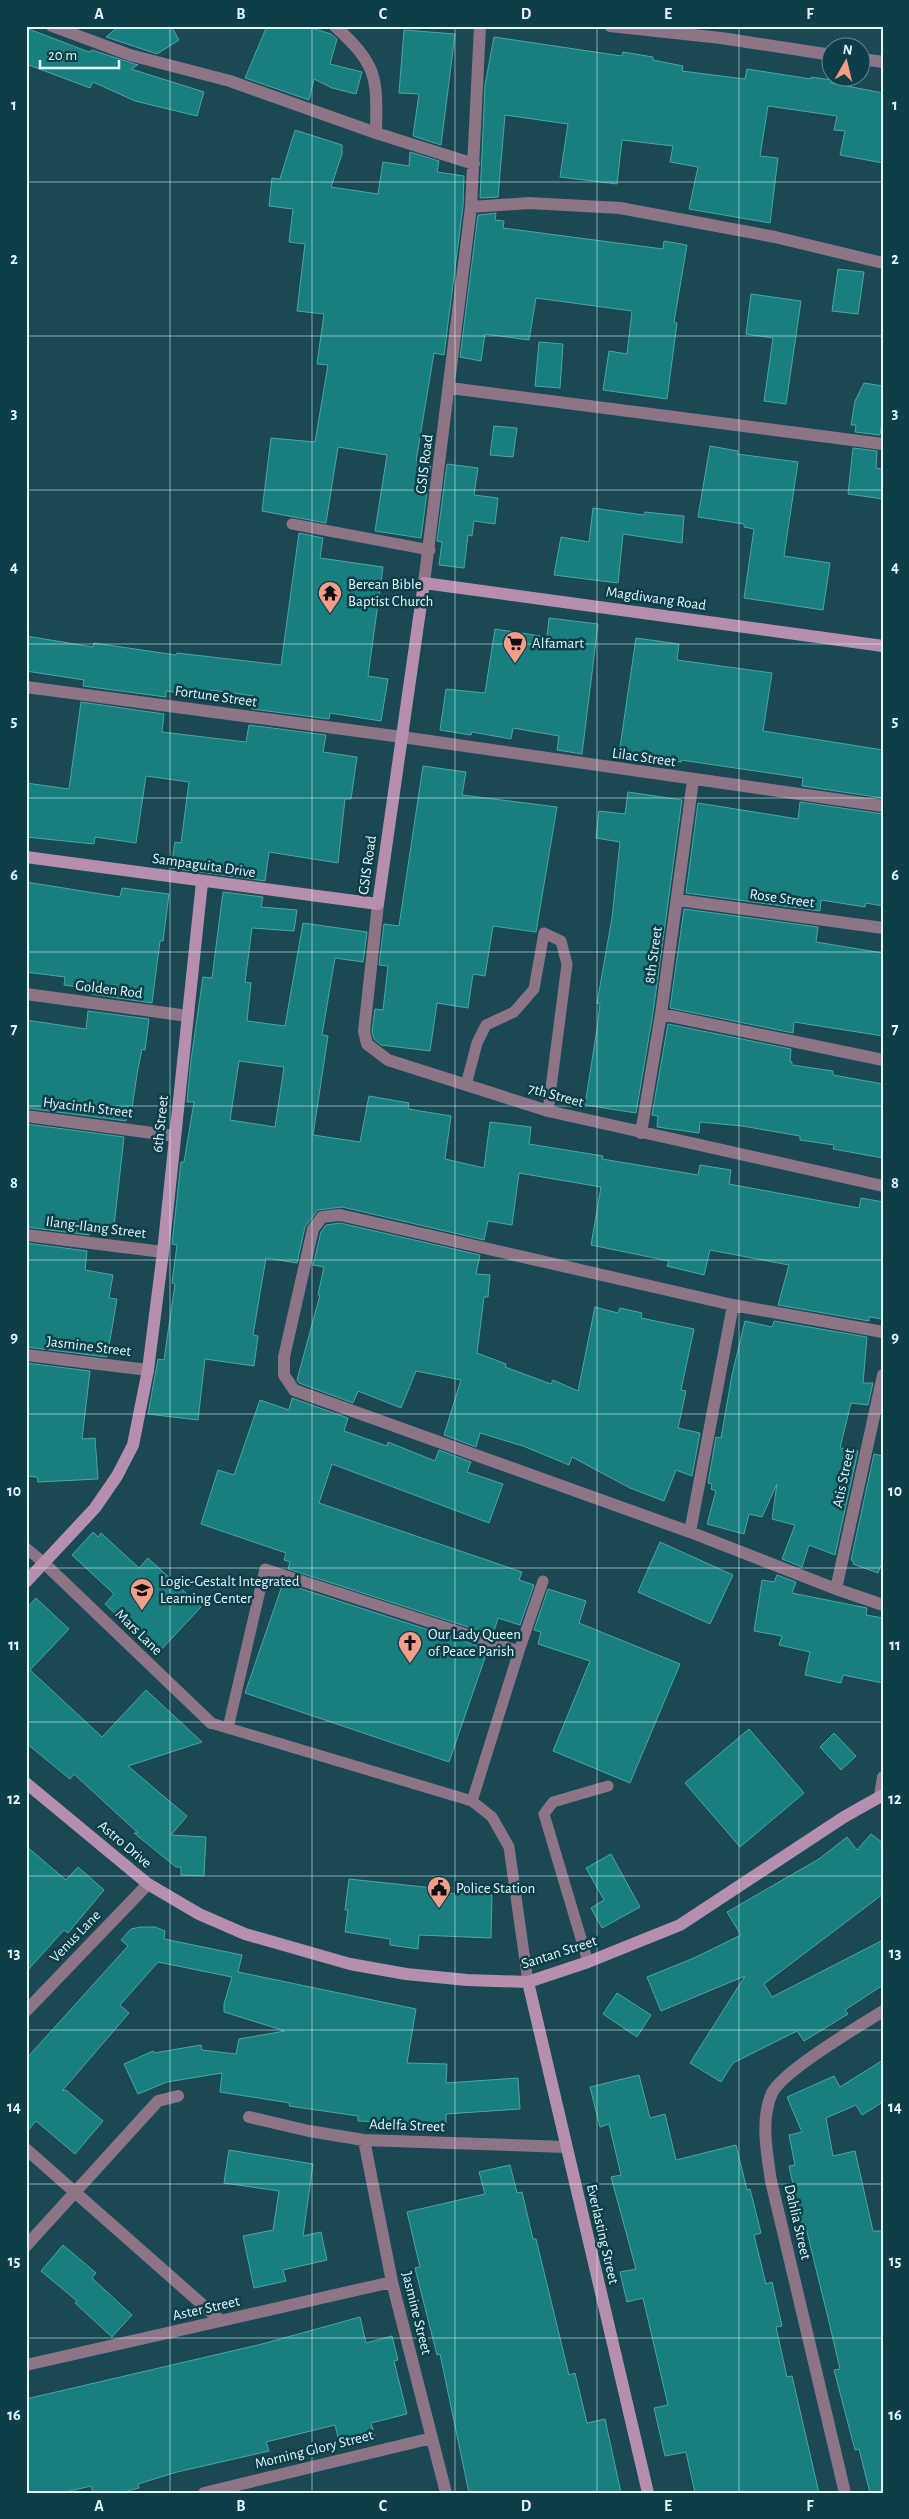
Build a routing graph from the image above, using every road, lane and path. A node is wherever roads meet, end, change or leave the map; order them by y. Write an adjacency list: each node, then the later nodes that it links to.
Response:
1 (52, 26): 7 (street)
2 (335, 26): 7 (street)
3 (480, 26): 8 (street, GSIS Road)
4 (610, 26): 5 (street)
5 (722, 32): 6 (street)
6 (822, 53)
7 (376, 132): 8 (street)
8 (474, 164): 9 (street, GSIS Road)
9 (471, 207): 10 (street); 11 (street, GSIS Road)
10 (883, 263)
11 (450, 388): 12 (street); 14 (street, GSIS Road)
12 (883, 444)
13 (292, 524): 14 (lane)
14 (430, 550): 15 (street, GSIS Road)
15 (424, 583): 16 (street, Magdiwang Road); 18 (street, GSIS Road)
16 (883, 646)
17 (26, 687): 18 (street, Fortune Street)
18 (402, 737): 19 (street, Lilac Street); 24 (street, GSIS Road)
19 (693, 780): 20 (street, Lilac Street); 23 (street, 8th Street)
20 (883, 806)
21 (26, 857): 22 (street, Sampaguita Drive)
22 (202, 882): 24 (street, Sampaguita Drive); 28 (street, 6th Street)
23 (678, 900): 25 (street, Rose Street); 27 (street, 8th Street)
24 (378, 904): 30 (street, 7th Street)
25 (883, 928)
26 (26, 994): 28 (street, Golden Rod)
27 (661, 1014): 29 (street); 33 (street, 8th Street)
28 (188, 1016): 34 (street, 6th Street)
29 (883, 1060)
30 (466, 1085): 31 (street, 7th Street); 31 (lane)
31 (548, 1111): 33 (street, 7th Street)
32 (26, 1116): 34 (street, Hyacinth Street)
33 (641, 1133): 35 (street, 7th Street)
34 (175, 1136): 37 (street, 6th Street)
35 (883, 1186)
36 (26, 1235): 37 (street, Ilang-Ilang Street)
37 (163, 1252): 41 (street, 6th Street)
38 (733, 1305): 39 (street); 43 (street); 43 (street)
39 (883, 1332)
40 (26, 1355): 41 (street, Jasmine Street)
41 (148, 1370): 45 (street, 6th Street)
42 (883, 1374): 48 (street, Atis Street)
43 (690, 1532): 48 (street)
44 (26, 1548): 45 (lane)
45 (44, 1563): 47 (street, 6th Street); 51 (street, Mars Lane)
46 (543, 1581): 50 (lane)
47 (26, 1582)
48 (836, 1589): 49 (street)
49 (883, 1605)
50 (519, 1651): 52 (lane); 57 (lane)
51 (211, 1723): 52 (lane)
52 (228, 1728): 57 (lane)
53 (883, 1778): 56 (street)
54 (26, 1783): 58 (street, Astro Drive)
55 (608, 1786): 60 (lane)
56 (881, 1796): 60 (street, Santan Street)
57 (472, 1800): 61 (lane)
58 (148, 1884): 59 (street, Astro Drive); 62 (street, Venus Lane)
59 (211, 1919): 61 (street, Santan Street)
60 (588, 1962): 61 (street, Santan Street)
61 (528, 1982): 67 (street, Everlasting Street)
62 (26, 2010)
63 (883, 2011): 78 (street, Dahlia Street)
64 (178, 2096): 69 (street)
65 (249, 2117): 66 (street, Adelfa Street)
66 (364, 2140): 67 (street, Adelfa Street); 71 (street, Jasmine Street)
67 (566, 2147): 77 (street, Everlasting Street)
68 (26, 2149): 69 (street)
69 (76, 2193): 70 (street); 72 (street)
70 (26, 2246)
71 (392, 2282): 72 (street, Aster Street); 74 (street, Jasmine Street)
72 (221, 2321): 73 (street, Aster Street)
73 (26, 2365)
74 (432, 2438): 75 (street, Morning Glory Street); 76 (street, Jasmine Street)
75 (204, 2493)
76 (446, 2493)
77 (648, 2493)
78 (845, 2493)

